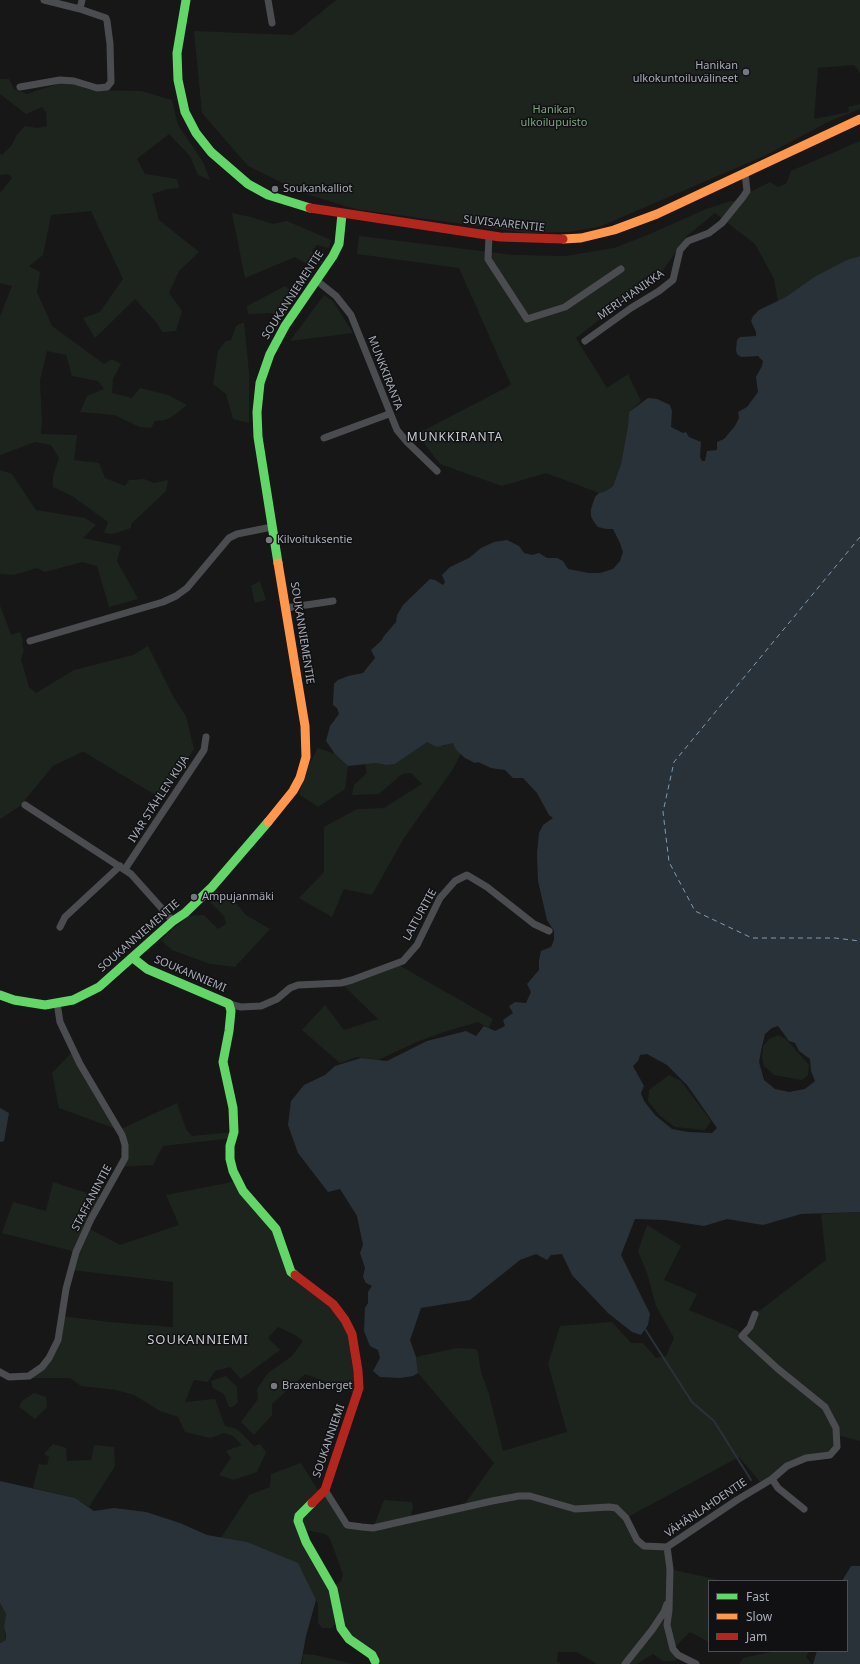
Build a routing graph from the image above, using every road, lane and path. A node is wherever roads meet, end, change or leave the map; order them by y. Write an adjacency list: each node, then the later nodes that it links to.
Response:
1 (44, 0): 5 (street)
2 (82, 0): 5 (street)
3 (186, 0): 10 (street, SUVISAARENTIE)
4 (268, 0): 6 (street)
5 (80, 9): 7 (street)
6 (272, 23)
7 (20, 87)
8 (860, 119): 9 (street, SUVISAARENTIE)
9 (745, 173): 11 (street, SUVISAARENTIE); 14 (street, MERI-HANIKKA)
10 (342, 214): 11 (street, SUVISAARENTIE); 13 (street, SOUKANNIEMENTIE)
11 (489, 236): 12 (street)
12 (621, 269)
13 (316, 280): 15 (street, MUNKKIRANTA); 18 (street, SOUKANNIEMENTIE)
14 (585, 341)
15 (389, 414): 16 (street); 17 (street, MUNKKIRANTA)
16 (324, 438)
17 (436, 471)
18 (272, 527): 20 (street, SOUKANNIEMENTIE); 21 (street)
19 (333, 601): 20 (street)
20 (286, 608): 25 (street, SOUKANNIEMENTIE)
21 (30, 641)
22 (206, 737): 24 (street, IVAR STÅHLEN KUJA)
23 (26, 805): 24 (street)
24 (122, 868): 25 (street); 26 (street, IVAR STÅHLEN KUJA)
25 (173, 920): 28 (street, SOUKANNIEMENTIE)
26 (60, 928)
27 (549, 931): 31 (street, LAITURITIE)
28 (133, 958): 30 (street, SOUKANNIEMENTIE); 31 (street, SOUKANNIEMI)
29 (0, 995): 30 (street, SOUKANNIEMENTIE)
30 (57, 1003): 33 (street, STAFFANINTIE)
31 (229, 1004): 35 (street, SOUKANNIEMI)
32 (755, 1314): 34 (street, VÄHÄNLAHDENTIE)
33 (0, 1372)
34 (772, 1479): 36 (street); 37 (street, VÄHÄNLAHDENTIE)
35 (325, 1490): 37 (street, VÄHÄNLAHDENTIE); 39 (street)
36 (804, 1509)
37 (667, 1547): 38 (street)
38 (668, 1600): 40 (street); 41 (street)
39 (375, 1661)
40 (625, 1664)
41 (696, 1664)

